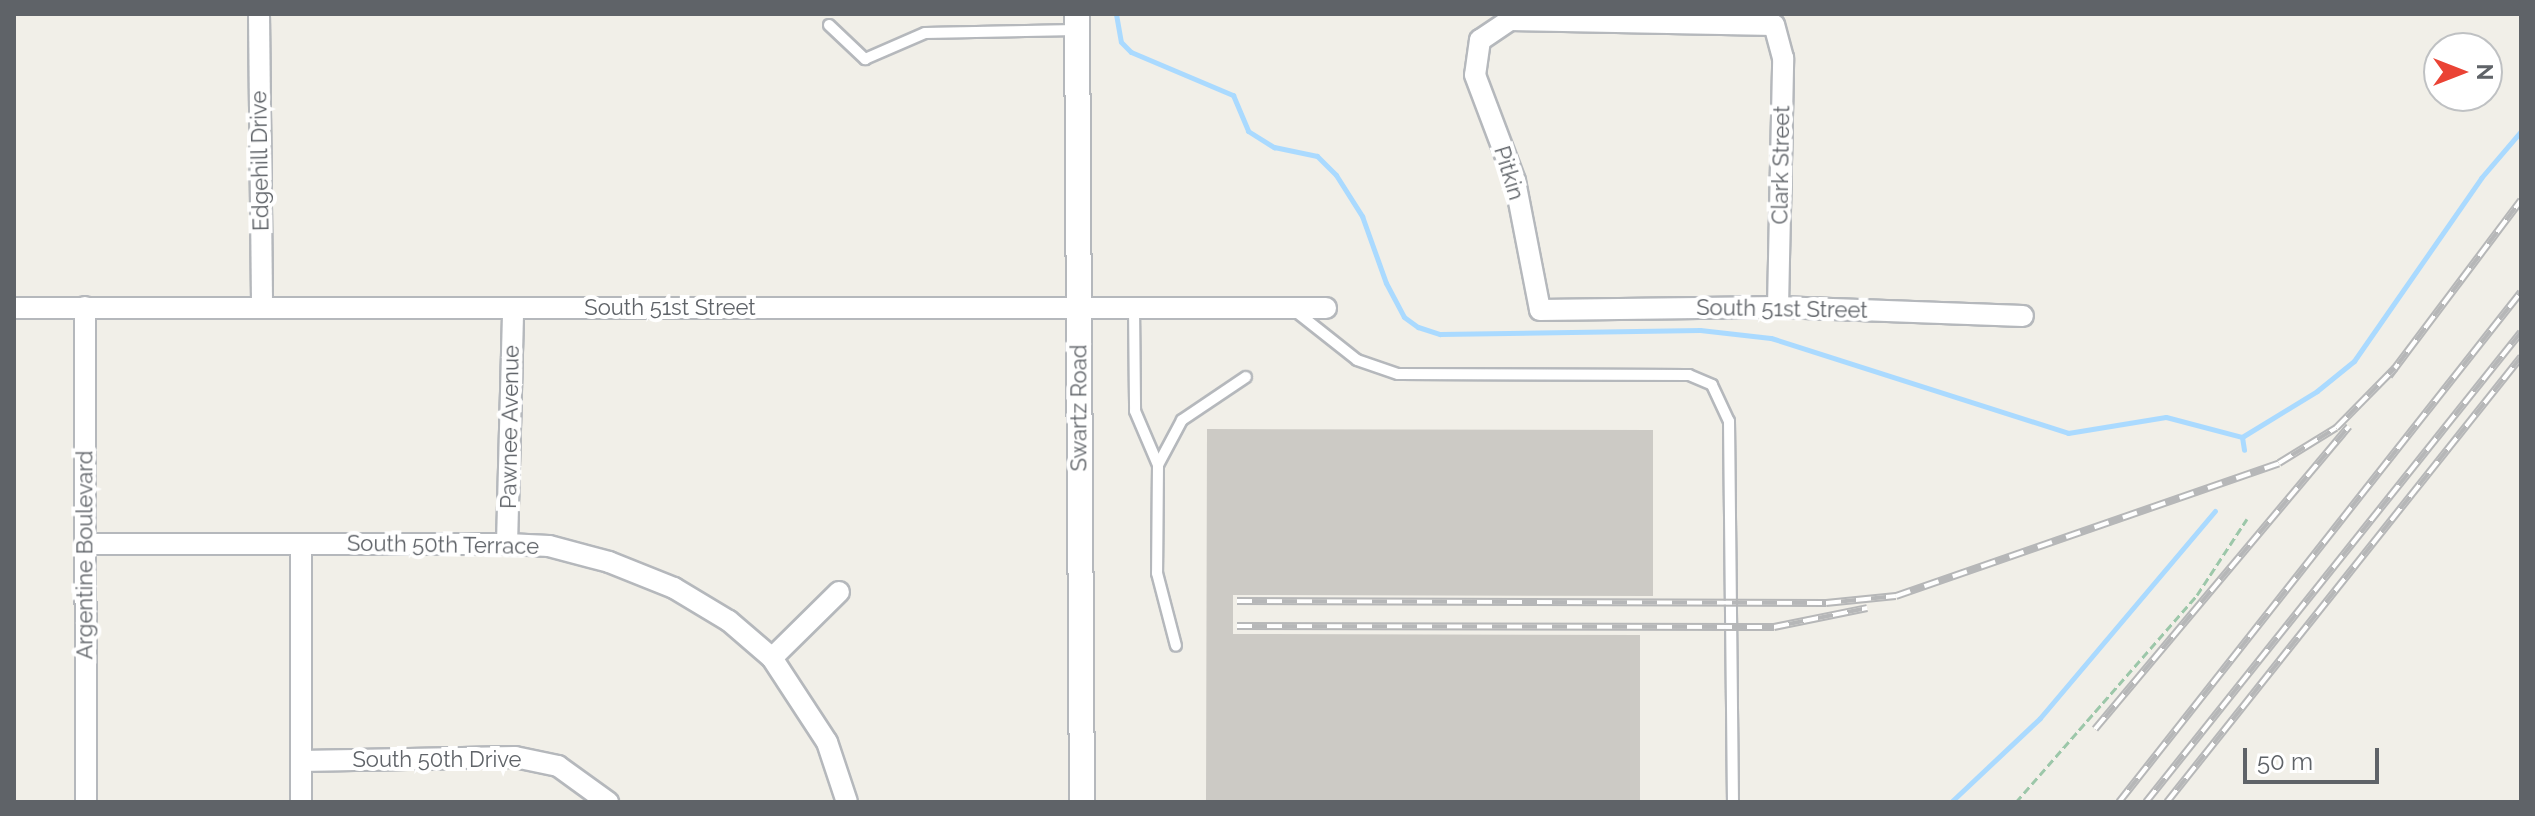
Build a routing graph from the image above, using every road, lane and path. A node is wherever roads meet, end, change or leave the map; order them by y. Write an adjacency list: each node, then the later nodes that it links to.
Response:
1 (259, 14): 11 (street, Edgehill Drive)
2 (1618, 18): 9 (street, Clark Street); 14 (street, Pitkin)
3 (1078, 22): 4 (lane); 6 (street, Swartz Road)
4 (829, 25)
5 (85, 307): 10 (street, South 51st Street); 11 (street, South 51st Street); 19 (street, Argentine Boulevard)
6 (1079, 307): 7 (street, South 51st Street); 13 (street, South 51st Street); 30 (street, Swartz Road)
7 (1134, 307): 8 (street, South 51st Street); 17 (lane)
8 (1290, 307): 12 (street, South 51st Street); 31 (lane)
9 (1778, 307): 14 (street, South 51st Street); 15 (street, South 51st Street)
10 (14, 308)
11 (262, 308): 13 (street, South 51st Street)
12 (1326, 308)
13 (513, 309): 21 (street, Pawnee Avenue)
14 (1540, 310)
15 (2023, 316)
16 (1246, 377): 17 (lane)
17 (1158, 465): 23 (lane)
18 (2247, 519): 32 (path)
19 (85, 544): 20 (street, South 50th Terrace); 26 (street, Argentine Boulevard)
20 (301, 544): 21 (street, South 50th Terrace); 25 (street)
21 (507, 544): 24 (street, South 50th Terrace)
22 (839, 592): 24 (street)
23 (1176, 646)
24 (772, 658): 29 (street, South 50th Terrace)
25 (301, 761): 27 (street); 28 (street, South 50th Drive)
26 (86, 802)
27 (301, 802)
28 (608, 802)
29 (847, 802)
30 (1082, 802)
31 (1733, 802)
32 (2016, 802)

